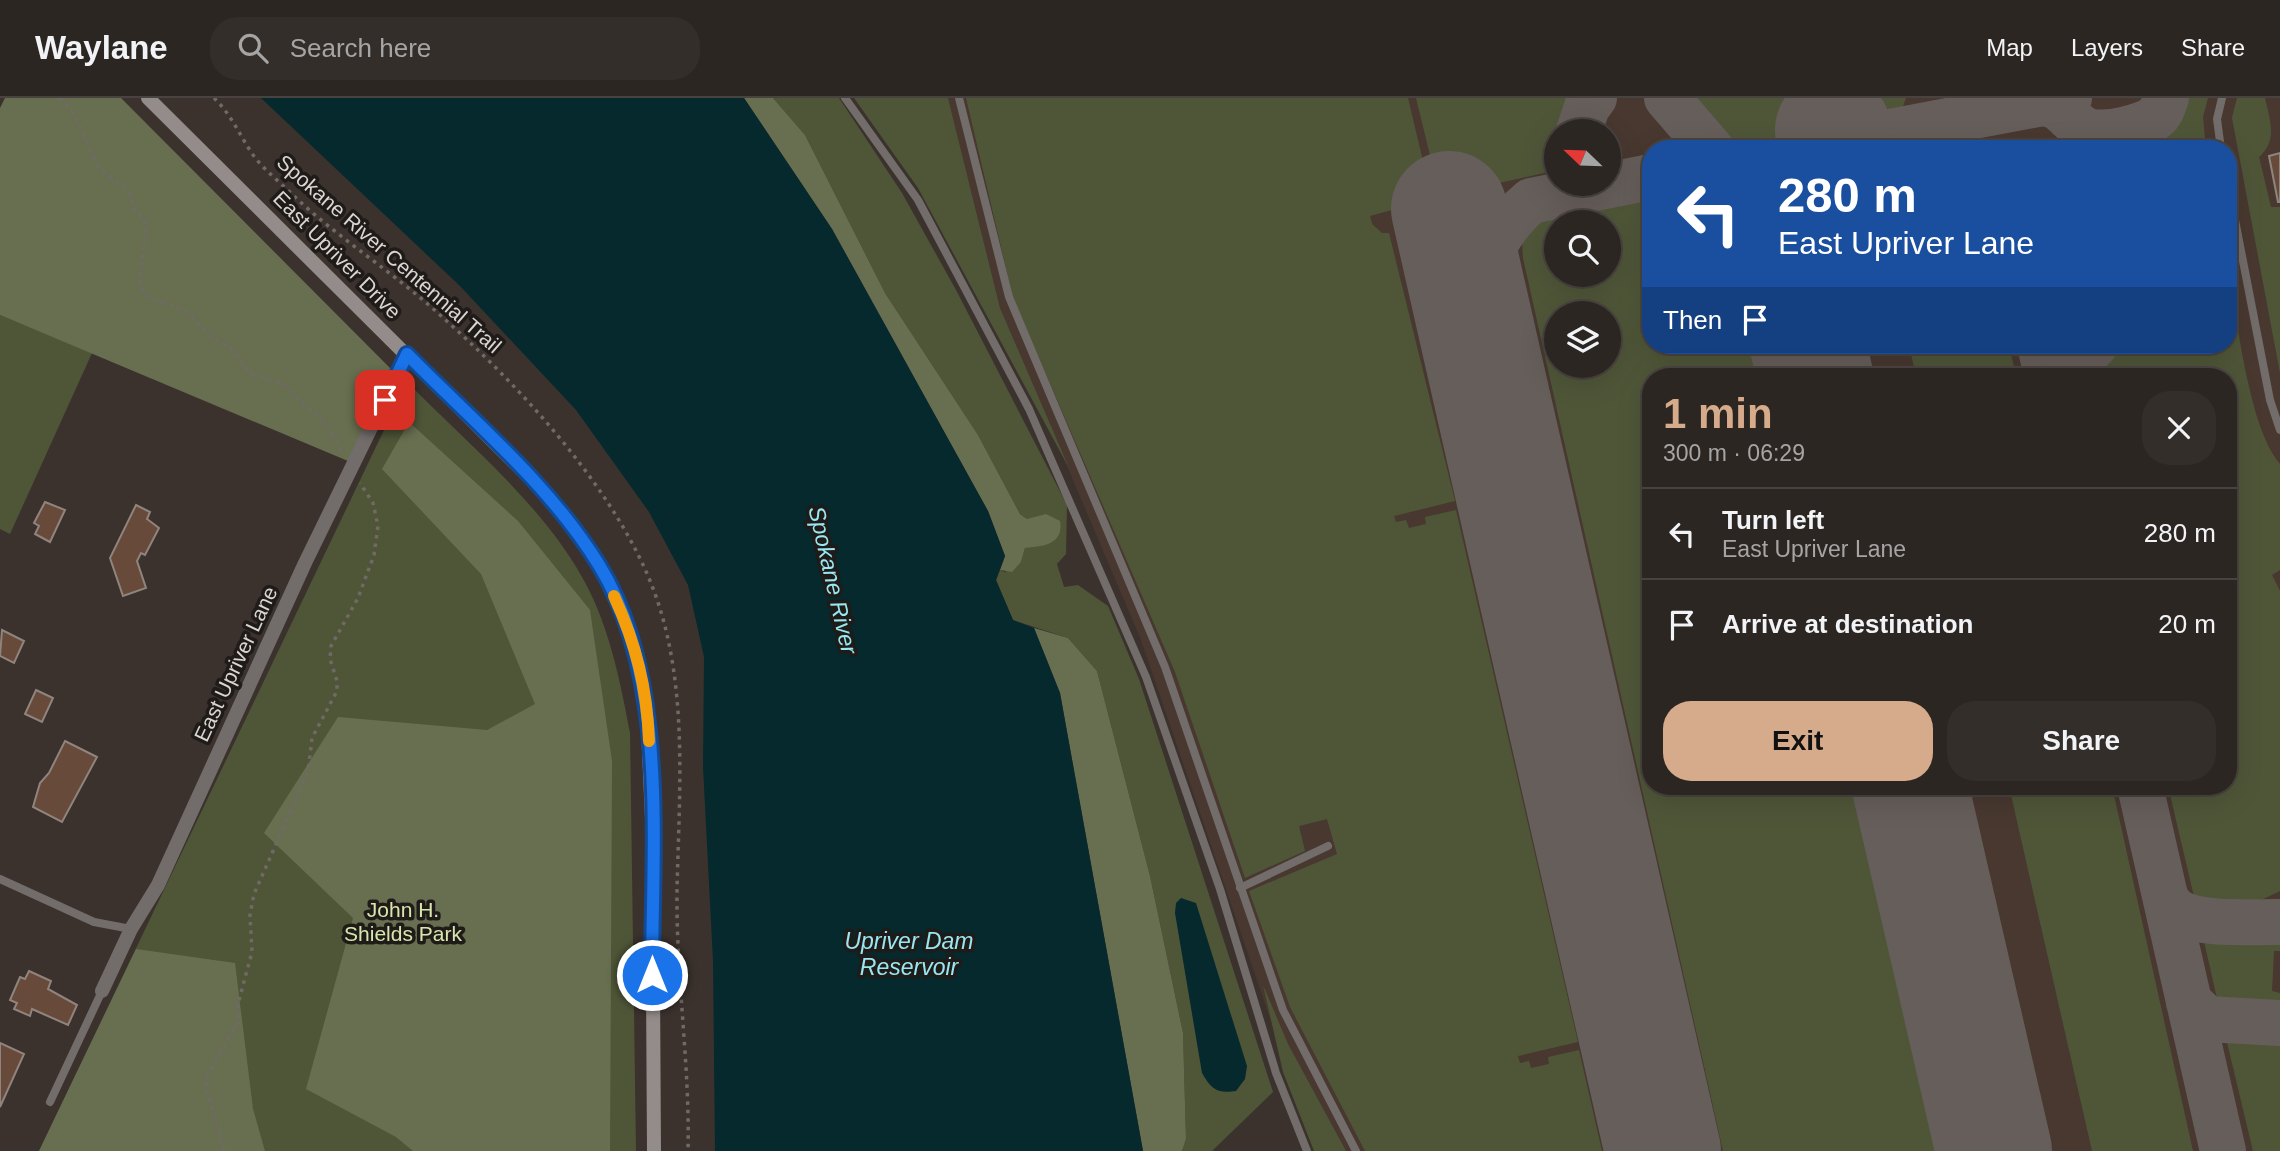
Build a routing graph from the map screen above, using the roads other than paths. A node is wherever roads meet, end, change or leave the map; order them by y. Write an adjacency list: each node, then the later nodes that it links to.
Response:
1 (148, 98): 7 (main road, East Upriver Drive)
2 (845, 98): 15 (lane)
3 (959, 98): 11 (lane)
4 (2222, 98): 5 (lane)
5 (2220, 140)
6 (2237, 230): 8 (lane)
7 (407, 354): 12 (street, East Upriver Lane); 16 (main road, East Upriver Drive)
8 (2280, 430)
9 (1328, 846): 11 (lane)
10 (0, 879): 12 (lane)
11 (1240, 888): 17 (lane)
12 (131, 929): 13 (street, East Upriver Lane)
13 (102, 991): 14 (lane)
14 (50, 1102)
15 (1305, 1150)
16 (654, 1151)
17 (1356, 1151)

